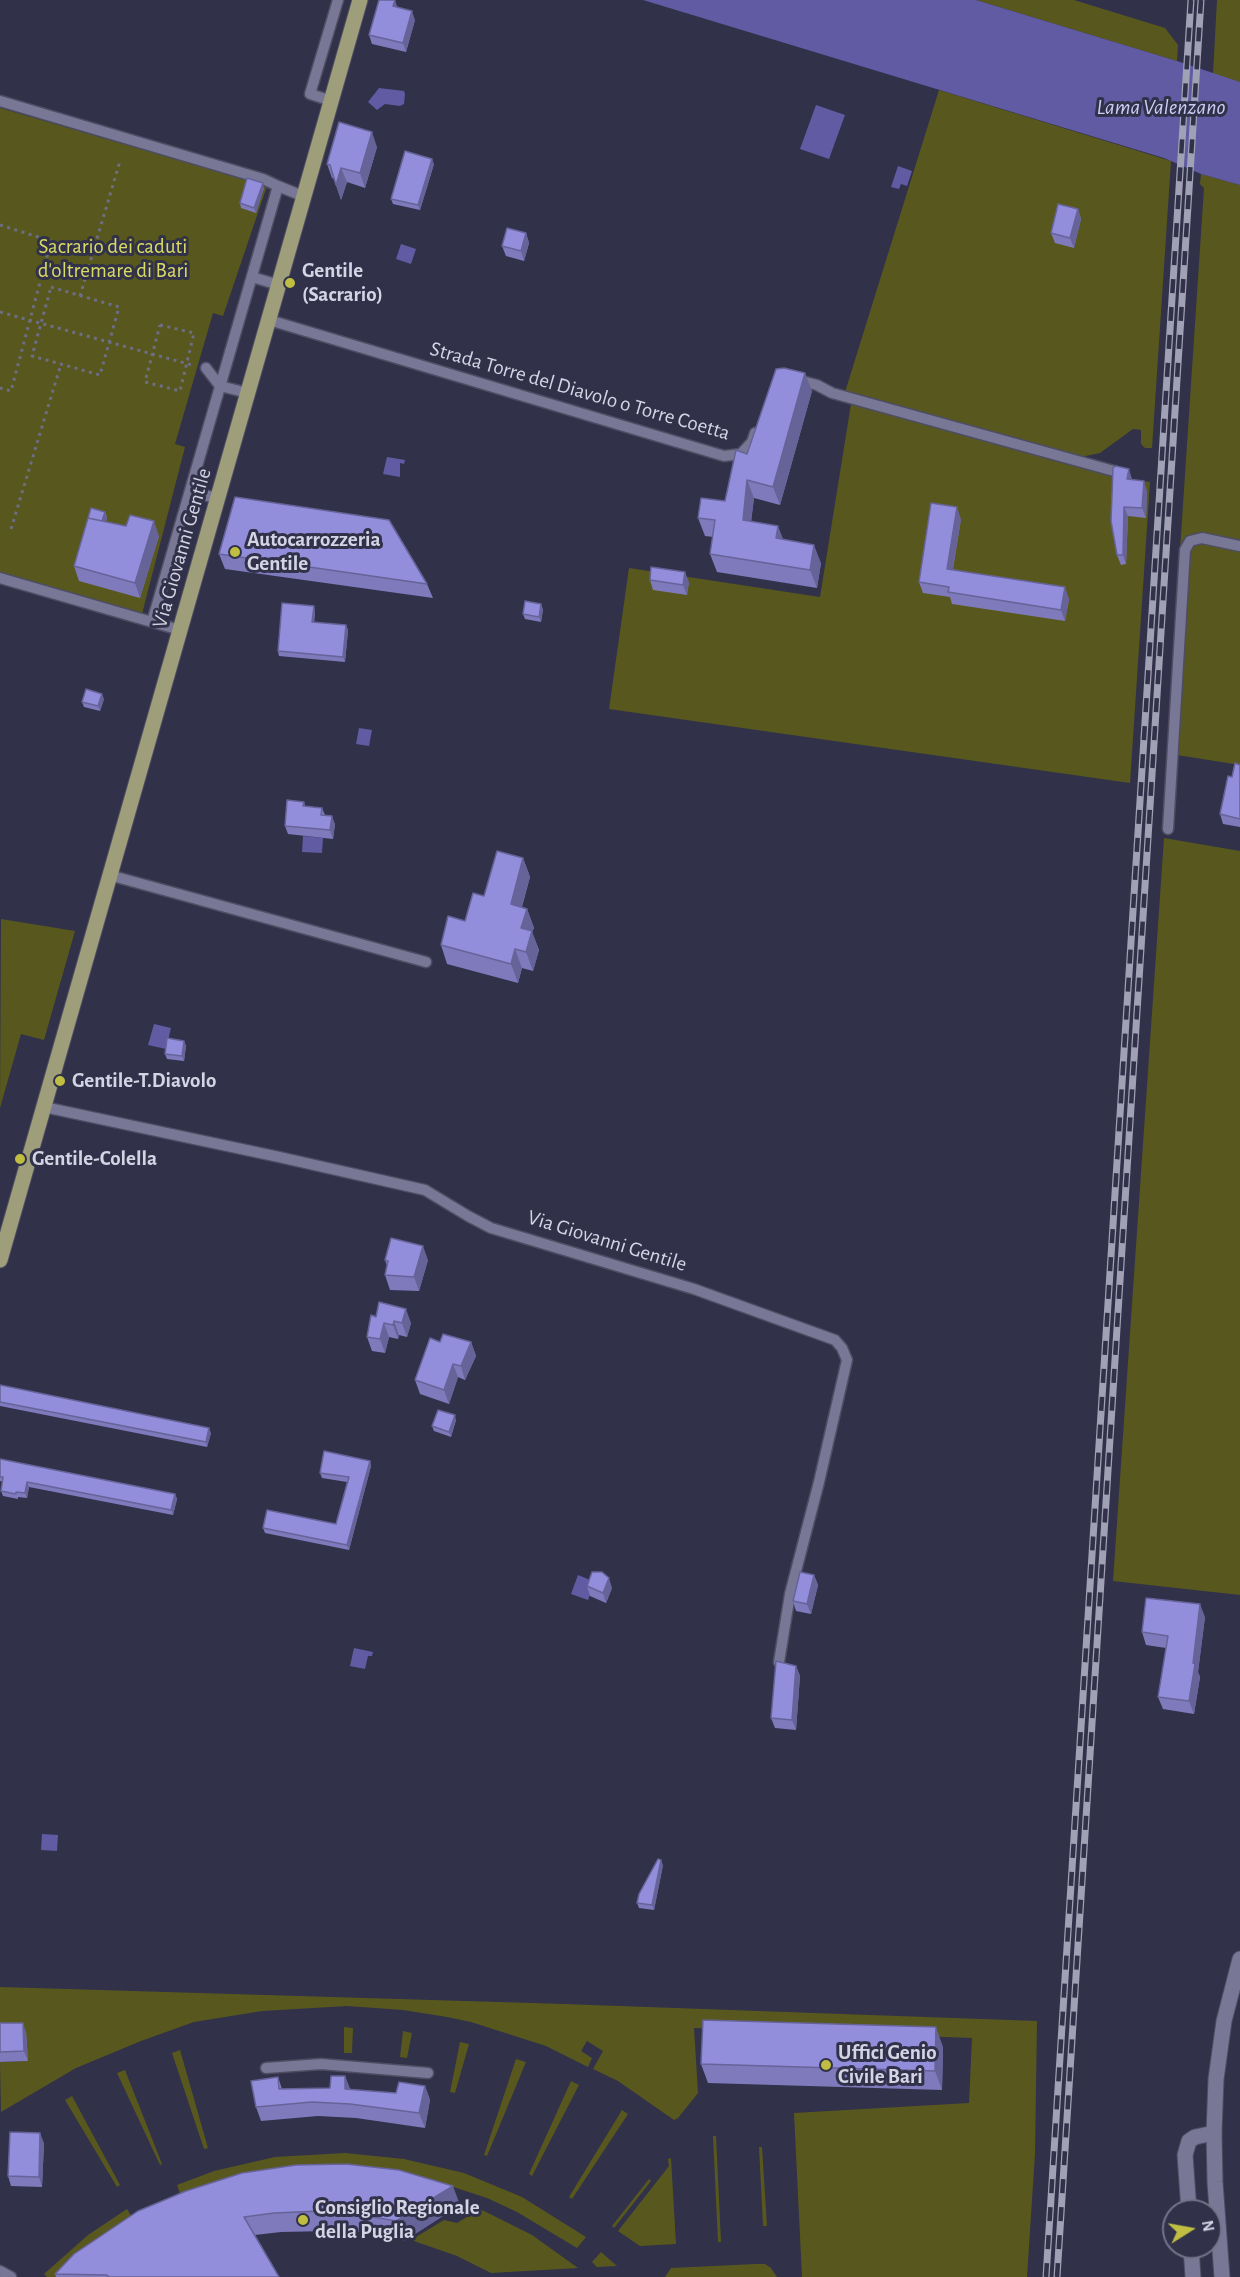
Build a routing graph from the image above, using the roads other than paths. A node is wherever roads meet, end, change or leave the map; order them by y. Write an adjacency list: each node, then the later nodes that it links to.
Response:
1 (338, 0): 3 (lane)
2 (358, 7): 3 (main road, Via Giovanni Gentile)
3 (332, 100): 6 (main road, Via Giovanni Gentile)
4 (0, 101): 5 (lane)
5 (278, 186): 6 (lane); 7 (lane)
6 (305, 197): 8 (main road, Via Giovanni Gentile)
7 (252, 277): 8 (lane); 12 (lane)
8 (279, 285): 9 (main road, Via Giovanni Gentile)
9 (269, 320): 13 (main road, Via Giovanni Gentile); 14 (lane, Strada Torre del Diavolo o Torre Coetta)
10 (206, 368): 12 (lane)
11 (780, 379): 15 (lane)
12 (220, 386): 13 (lane); 16 (lane)
13 (248, 393): 17 (main road, Via Giovanni Gentile)
14 (759, 422)
15 (1114, 471)
16 (190, 492): 17 (lane); 20 (lane)
17 (218, 498): 21 (main road, Via Giovanni Gentile)
18 (1240, 546): 22 (lane)
19 (0, 578): 20 (lane)
20 (152, 622): 21 (lane)
21 (180, 630): 23 (main road, Via Giovanni Gentile)
22 (1168, 829)
23 (109, 875): 24 (lane); 25 (main road, Via Giovanni Gentile)
24 (426, 962)
25 (44, 1107): 26 (main road, Via Giovanni Gentile); 27 (lane, Via Giovanni Gentile)
26 (0, 1260)
27 (779, 1662)
28 (1240, 1959): 31 (main road)
29 (266, 2068): 30 (lane)
30 (428, 2073)
31 (1214, 2133): 32 (main road); 37 (main road)
32 (1187, 2199)
33 (1192, 2259): 36 (main road)
34 (0, 2271): 35 (lane)
35 (11, 2277)
36 (1193, 2277)
37 (1222, 2277)

